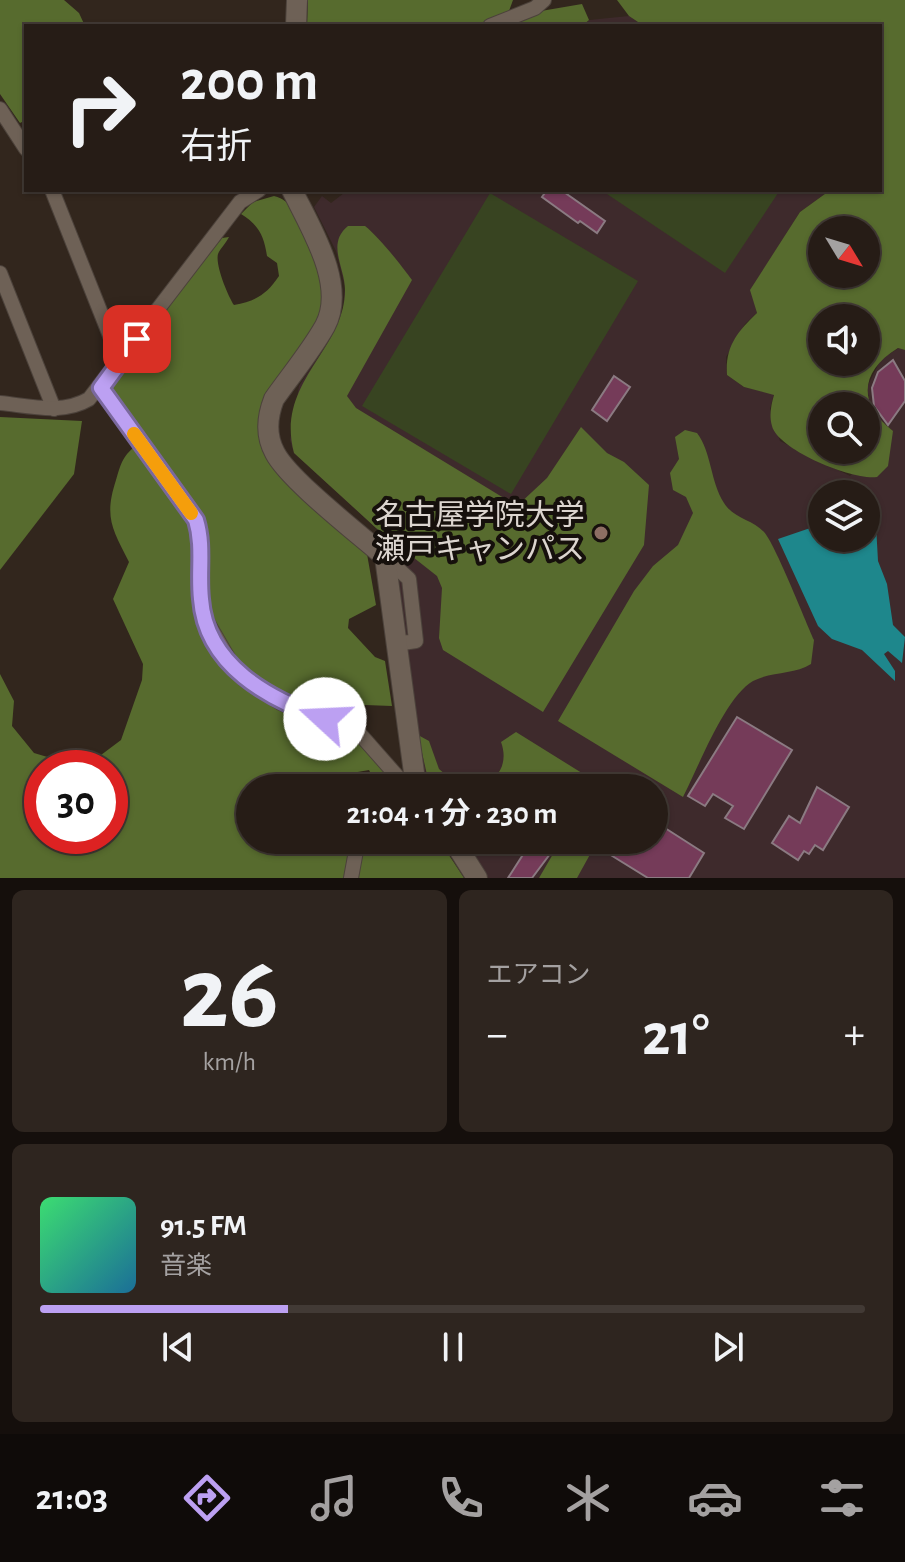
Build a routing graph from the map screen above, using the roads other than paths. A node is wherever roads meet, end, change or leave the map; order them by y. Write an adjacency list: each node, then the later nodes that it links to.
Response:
1 (297, 0): 3 (street)
2 (544, 0): 4 (street)
3 (296, 24)
4 (495, 24)
5 (0, 109): 6 (street)
6 (24, 146)
7 (53, 192): 11 (street)
8 (256, 192): 11 (street)
9 (293, 192): 16 (street)
10 (0, 273): 14 (street)
11 (120, 361): 12 (street)
12 (101, 388): 14 (street); 15 (street)
13 (0, 403): 14 (street)
14 (54, 409)
15 (399, 774)
16 (409, 774)
17 (355, 854): 19 (street)
18 (462, 854): 20 (street)
19 (351, 878)
20 (477, 878)

